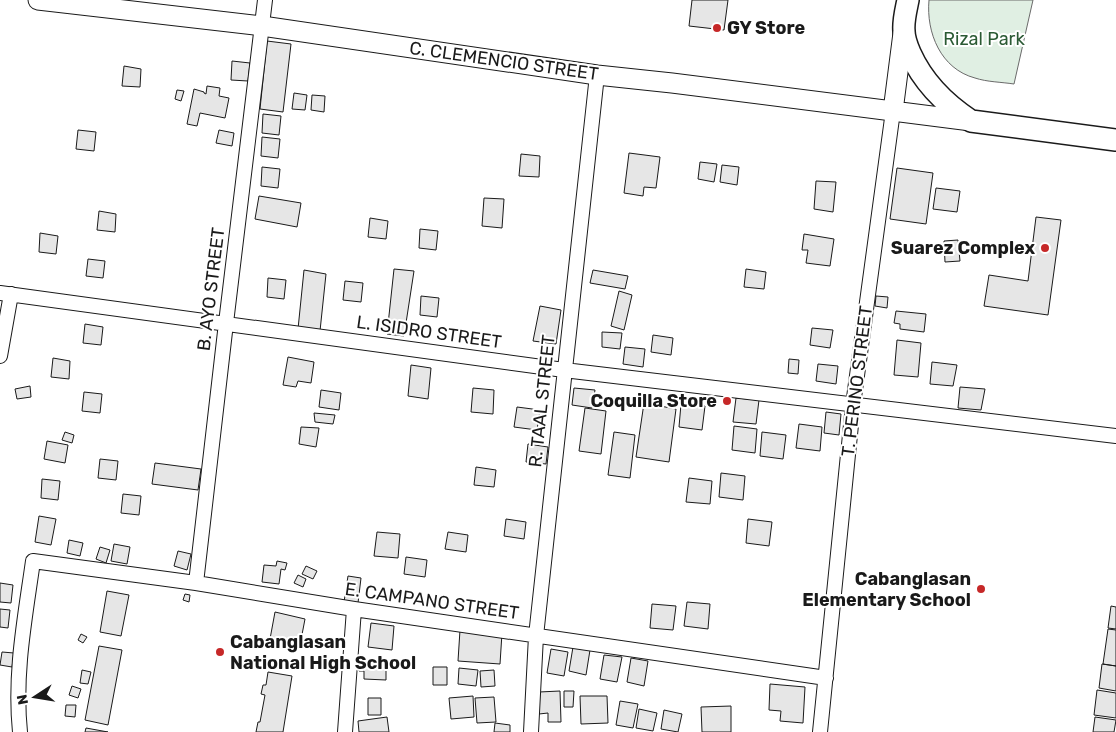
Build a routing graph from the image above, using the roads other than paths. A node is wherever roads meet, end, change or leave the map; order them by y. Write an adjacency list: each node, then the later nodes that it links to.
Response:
1 (38, 0): 4 (street, C. CLEMENCIO STREET)
2 (265, 0): 4 (street, B. AYO STREET)
3 (908, 0): 5 (main road)
4 (262, 26): 6 (street, C. CLEMENCIO STREET); 11 (street, B. AYO STREET)
5 (904, 31): 7 (street, T. PERINO STREET); 8 (main road)
6 (597, 75): 7 (street, C. CLEMENCIO STREET); 13 (street, R. TAAL STREET)
7 (893, 111): 8 (street, C. CLEMENCIO STREET); 14 (street, T. PERINO STREET)
8 (971, 121): 9 (main road)
9 (1116, 140)
10 (6, 294): 11 (street, L. ISIDRO STREET); 12 (street)
11 (226, 323): 13 (street, L. ISIDRO STREET); 16 (street, B. AYO STREET)
12 (0, 356)
13 (564, 370): 14 (street, L. ISIDRO STREET); 18 (street, R. TAAL STREET)
14 (853, 405): 15 (street, L. ISIDRO STREET); 19 (street, T. PERINO STREET)
15 (1116, 436)
16 (196, 583): 17 (street, E. CAMPANO STREET); 20 (street, E. CAMPANO STREET)
17 (354, 609): 18 (street, E. CAMPANO STREET); 21 (street)
18 (536, 636): 19 (street, E. CAMPANO STREET); 22 (street, R. TAAL STREET)
19 (826, 678): 23 (street, T. PERINO STREET)
20 (20, 732)
21 (345, 732)
22 (531, 732)
23 (820, 732)

